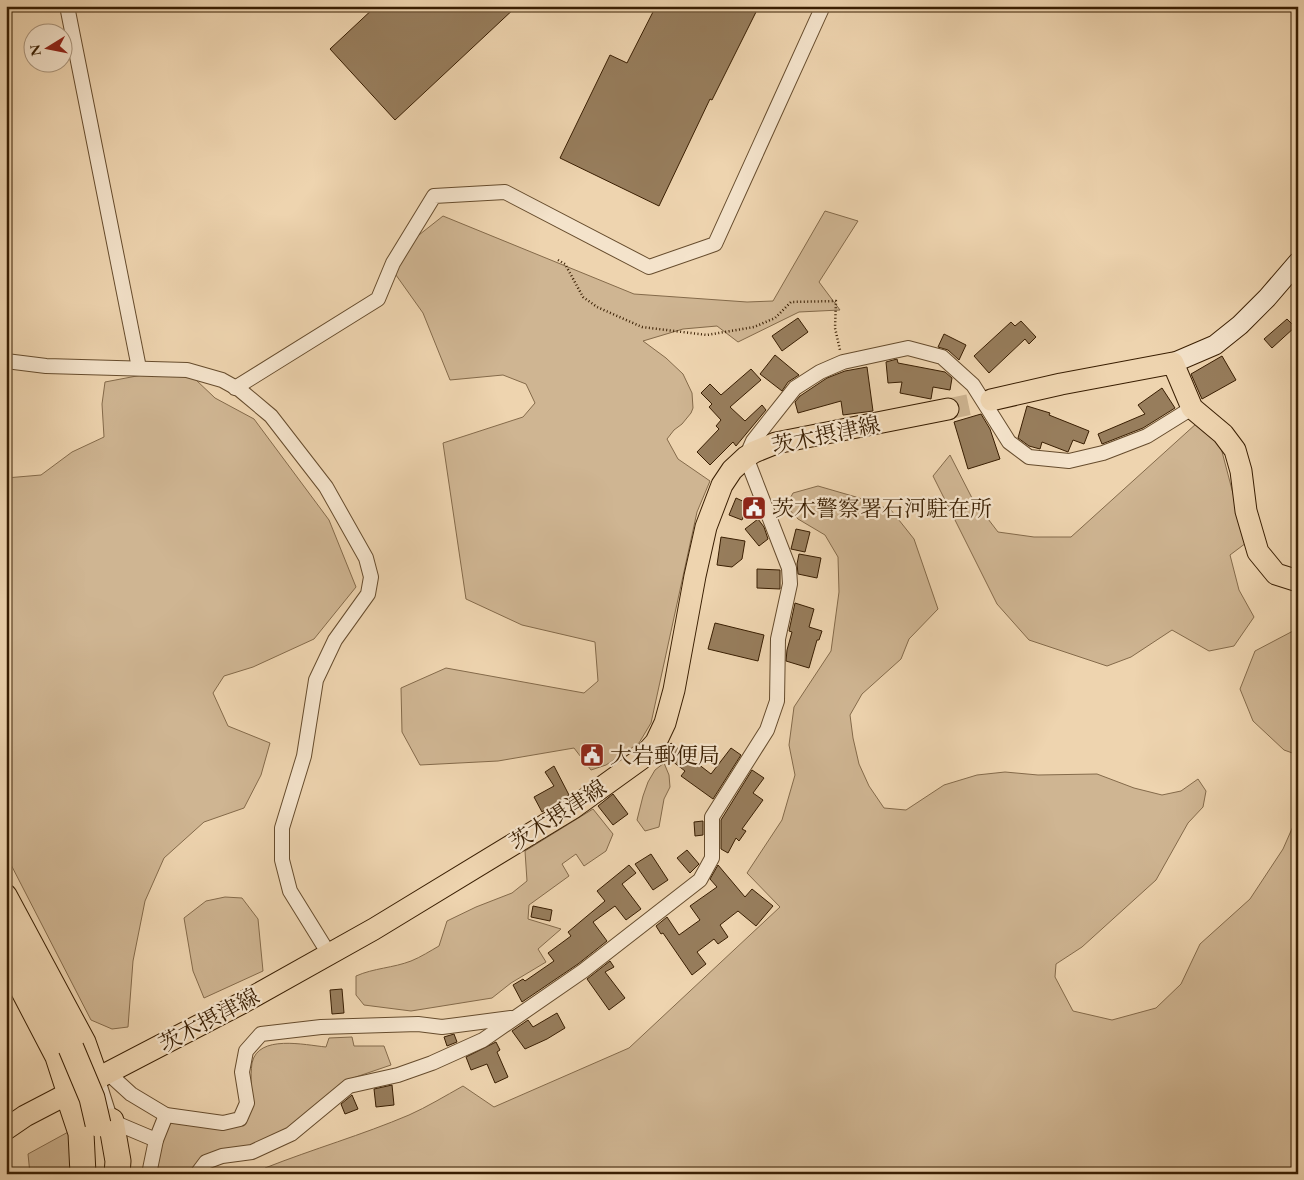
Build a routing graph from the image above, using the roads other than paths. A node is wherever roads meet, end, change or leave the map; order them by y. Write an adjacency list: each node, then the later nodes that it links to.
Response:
1 (67, 6): 6 (street)
2 (823, 6): 7 (street)
3 (1298, 262): 5 (main road)
4 (6, 362): 6 (street)
5 (1173, 363): 8 (main road); 9 (main road)
6 (139, 368): 7 (street)
7 (236, 388): 15 (street)
8 (992, 400)
9 (1192, 408): 11 (street); 12 (main road)
10 (948, 409): 11 (main road, 茨木摂津線)
11 (746, 457): 15 (main road, 茨木摂津線); 17 (street)
12 (1298, 581)
13 (6, 895): 18 (main road)
14 (6, 924): 21 (highway, bridge)
15 (329, 954): 18 (main road, 茨木摂津線)
16 (6, 961): 19 (main road)
17 (514, 1018): 20 (street); 28 (street)
18 (103, 1076): 19 (main road, 茨木摂津線); 20 (street); 21 (street)
19 (68, 1094): 22 (main road, 茨木摂津線); 24 (highway)
20 (166, 1115): 23 (street)
21 (105, 1122): 23 (street); 25 (highway); 26 (highway)
22 (6, 1129)
23 (156, 1140): 27 (street)
24 (83, 1174)
25 (102, 1174)
26 (117, 1174)
27 (150, 1174)
28 (197, 1174)

